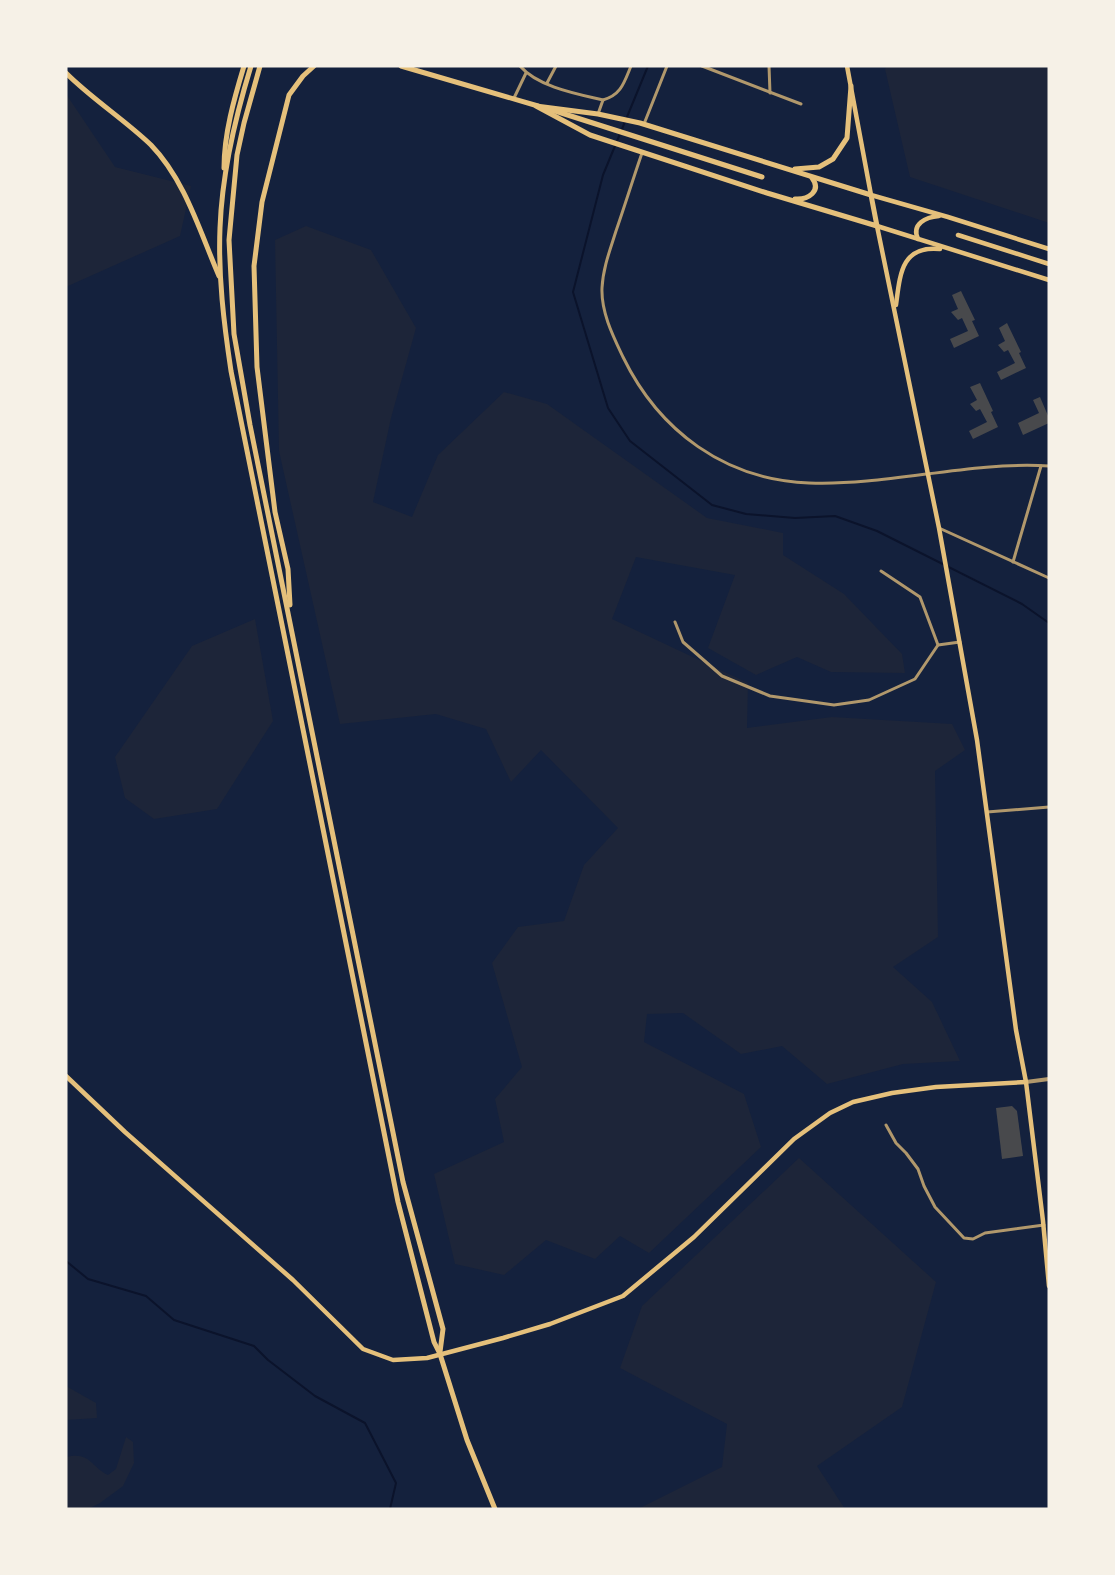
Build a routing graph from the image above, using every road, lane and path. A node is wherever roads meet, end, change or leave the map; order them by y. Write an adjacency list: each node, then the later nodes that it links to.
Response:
1 (244, 66): 30 (main road)
2 (251, 66): 30 (main road)
3 (260, 66): 51 (main road)
4 (314, 66): 51 (main road)
5 (401, 66): 14 (main road)
6 (411, 66): 14 (main road)
7 (520, 66): 16 (street)
8 (556, 66): 17 (street)
9 (631, 66): 21 (street)
10 (667, 66): 25 (street)
11 (702, 66): 19 (street)
12 (769, 66): 19 (street)
13 (847, 66): 18 (main road)
14 (418, 70): 20 (main road)
15 (66, 73): 40 (main road)
16 (526, 73): 17 (street); 20 (street)
17 (547, 83): 21 (street)
18 (851, 86): 27 (main road); 32 (main road)
19 (770, 93): 22 (street)
20 (513, 99): 23 (main road)
21 (603, 100): 24 (street)
22 (801, 104)
23 (536, 105): 24 (main road); 26 (main road); 28 (main road)
24 (598, 114): 25 (main road)
25 (642, 123): 27 (main road)
26 (642, 153): 31 (main road); 45 (street)
27 (783, 168): 29 (main road)
28 (762, 177)
29 (811, 177): 31 (main road); 32 (main road)
30 (224, 182): 40 (main road)
31 (766, 193): 34 (main road)
32 (871, 195): 33 (main road); 34 (main road)
33 (948, 217): 36 (main road); 38 (main road)
34 (877, 226): 36 (main road); 42 (main road)
35 (958, 235): 39 (main road)
36 (918, 239): 37 (main road)
37 (948, 249): 41 (main road); 42 (main road)
38 (1049, 249)
39 (1049, 264)
40 (221, 279): 62 (main road)
41 (1049, 280)
42 (895, 311): 45 (main road)
43 (1041, 466): 44 (street); 45 (street); 47 (street)
44 (1049, 466)
45 (927, 474): 46 (main road)
46 (939, 528): 47 (street); 52 (main road)
47 (1013, 562): 49 (street)
48 (880, 571): 53 (street)
49 (1049, 578)
50 (675, 622): 53 (street)
51 (291, 628): 62 (main road)
52 (960, 642): 53 (street); 55 (main road)
53 (938, 645)
54 (1049, 807): 55 (street)
55 (987, 812): 58 (main road)
56 (66, 1076): 62 (main road)
57 (1049, 1079): 58 (street)
58 (1026, 1083): 60 (main road); 62 (main road)
59 (886, 1125): 60 (street)
60 (1045, 1222): 61 (main road)
61 (1049, 1286)
62 (440, 1354): 63 (main road)
63 (495, 1509)

